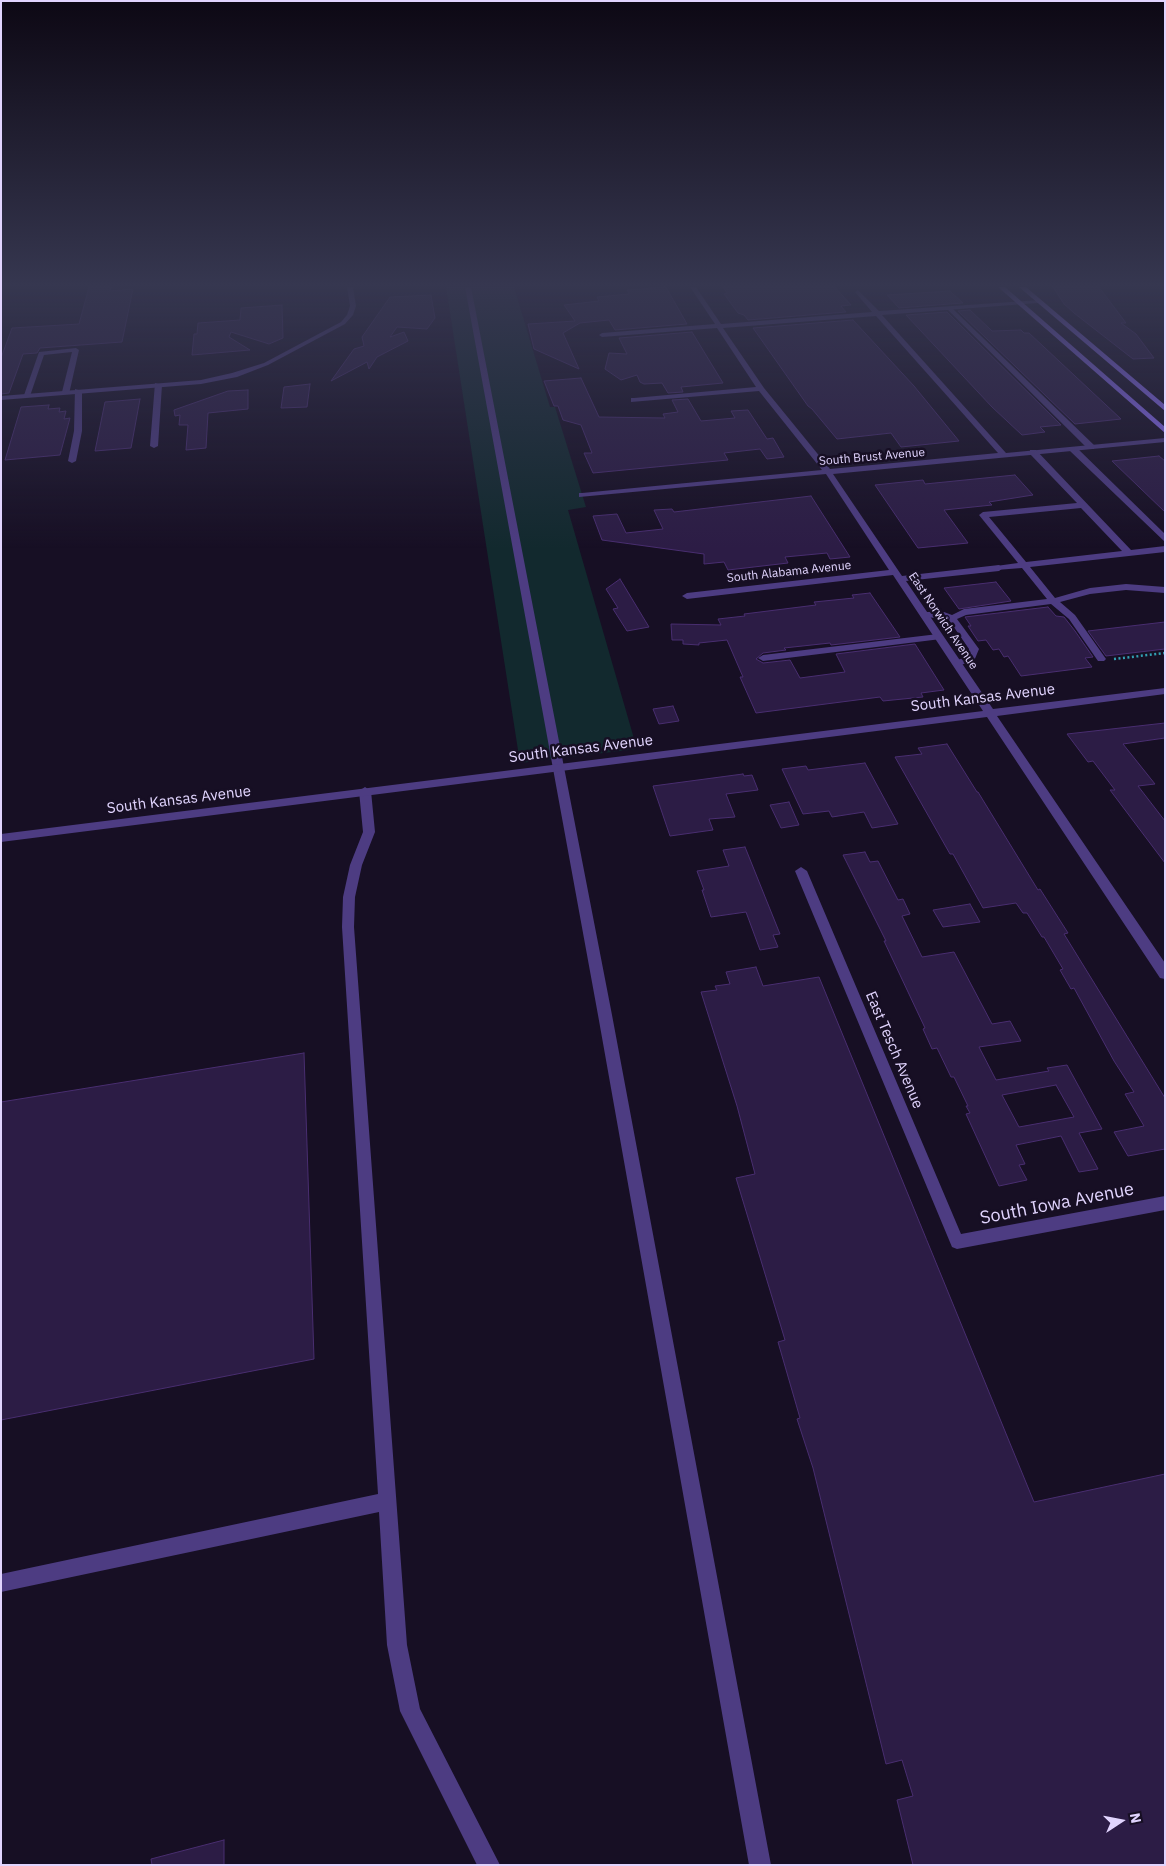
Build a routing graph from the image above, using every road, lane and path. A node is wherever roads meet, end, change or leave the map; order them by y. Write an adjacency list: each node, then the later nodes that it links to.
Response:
1 (34, 374): 14 (street)
2 (70, 374): 12 (street)
3 (237, 374): 10 (street)
4 (484, 374): 46 (street)
5 (751, 374): 11 (street, East Norwich Avenue)
6 (931, 374): 24 (street)
7 (1017, 374): 21 (street)
8 (1101, 374): 18 (main road)
9 (1124, 374): 17 (main road)
10 (158, 385): 13 (street); 20 (street)
11 (761, 390): 16 (street); 26 (street, East Norwich Avenue)
12 (66, 392): 13 (street); 14 (street)
13 (78, 392): 25 (street)
14 (26, 396): 15 (street)
15 (1, 398)
16 (634, 400)
17 (1165, 409)
18 (1165, 431)
19 (1165, 440): 21 (street, South Brust Avenue)
20 (154, 446)
21 (1092, 447): 22 (street, South Brust Avenue)
22 (1074, 449): 23 (street, South Brust Avenue); 29 (street)
23 (1033, 452): 24 (street, South Brust Avenue); 28 (street)
24 (1004, 455): 26 (street, South Brust Avenue)
25 (72, 461)
26 (828, 472): 27 (street, South Brust Avenue); 33 (street, East Norwich Avenue)
27 (582, 495)
28 (1083, 505): 31 (street); 32 (street)
29 (1165, 539)
30 (1165, 549): 31 (street, South Alabama Avenue)
31 (1129, 554): 32 (street, South Alabama Avenue)
32 (1024, 565): 33 (street, South Alabama Avenue); 36 (street)
33 (897, 576): 35 (street, South Alabama Avenue); 37 (street, East Norwich Avenue)
34 (1165, 590): 36 (street)
35 (687, 596)
36 (1053, 601): 38 (street); 42 (street)
37 (923, 614): 38 (street); 39 (street, East Norwich Avenue)
38 (952, 618): 43 (street)
39 (938, 637): 41 (street); 43 (street, East Norwich Avenue)
40 (1165, 653): 42 (path)
41 (763, 658)
42 (1101, 659)
43 (957, 663): 45 (street, East Norwich Avenue)
44 (1165, 691): 45 (street, South Kansas Avenue)
45 (990, 712): 46 (street, South Kansas Avenue); 50 (street, East Norwich Avenue)
46 (557, 768): 47 (street, South Kansas Avenue); 56 (street)
47 (365, 791): 48 (street, South Kansas Avenue); 53 (street)
48 (1, 838)
49 (801, 871): 52 (street, East Tesch Avenue)
50 (1165, 974)
51 (1165, 1202): 52 (street, South Iowa Avenue)
52 (957, 1242)
53 (388, 1501): 54 (street); 55 (street)
54 (1, 1583)
55 (489, 1865)
56 (760, 1865)

